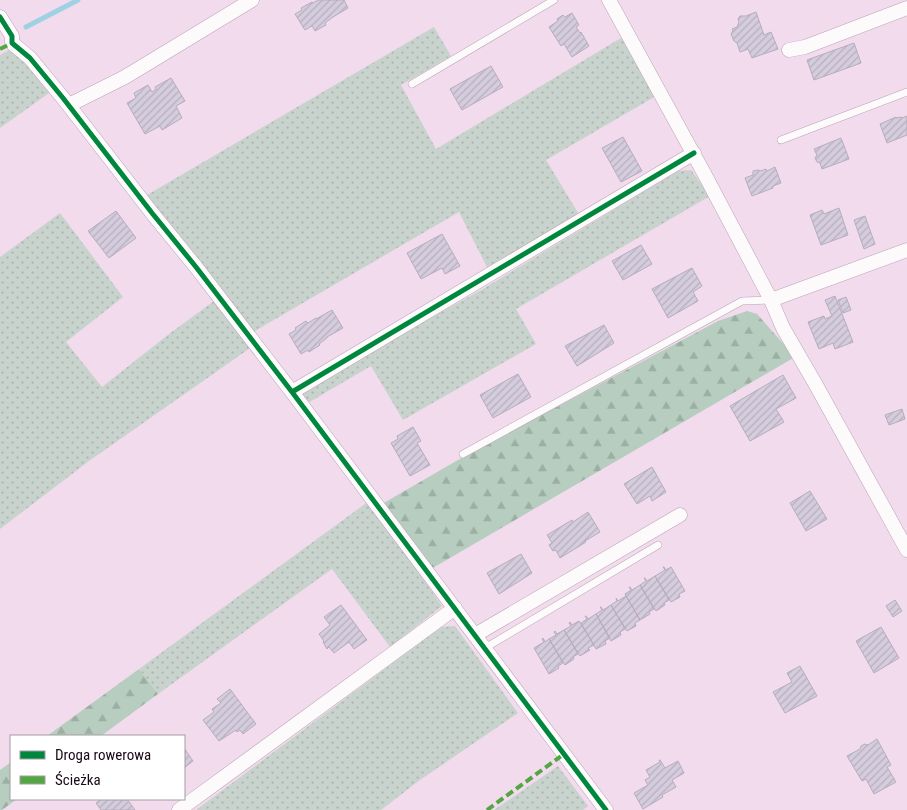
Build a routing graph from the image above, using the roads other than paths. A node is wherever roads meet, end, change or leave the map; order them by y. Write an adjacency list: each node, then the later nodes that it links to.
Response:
1 (252, 0): 9 (street)
2 (554, 0): 7 (lane)
3 (609, 0): 11 (street)
4 (907, 8): 6 (street)
5 (0, 17): 9 (street)
6 (788, 50)
7 (412, 84)
8 (907, 92): 10 (lane)
9 (68, 105): 14 (street)
10 (781, 140)
11 (694, 154): 13 (street); 14 (street)
12 (907, 250): 13 (street)
13 (771, 300): 15 (lane); 18 (street)
14 (292, 392): 19 (street)
15 (463, 454)
16 (680, 515): 20 (street)
17 (658, 545): 21 (lane)
18 (907, 550)
19 (455, 608): 20 (street); 22 (street)
20 (475, 635): 21 (street)
21 (485, 648): 23 (street)
22 (179, 810)
23 (606, 810)

